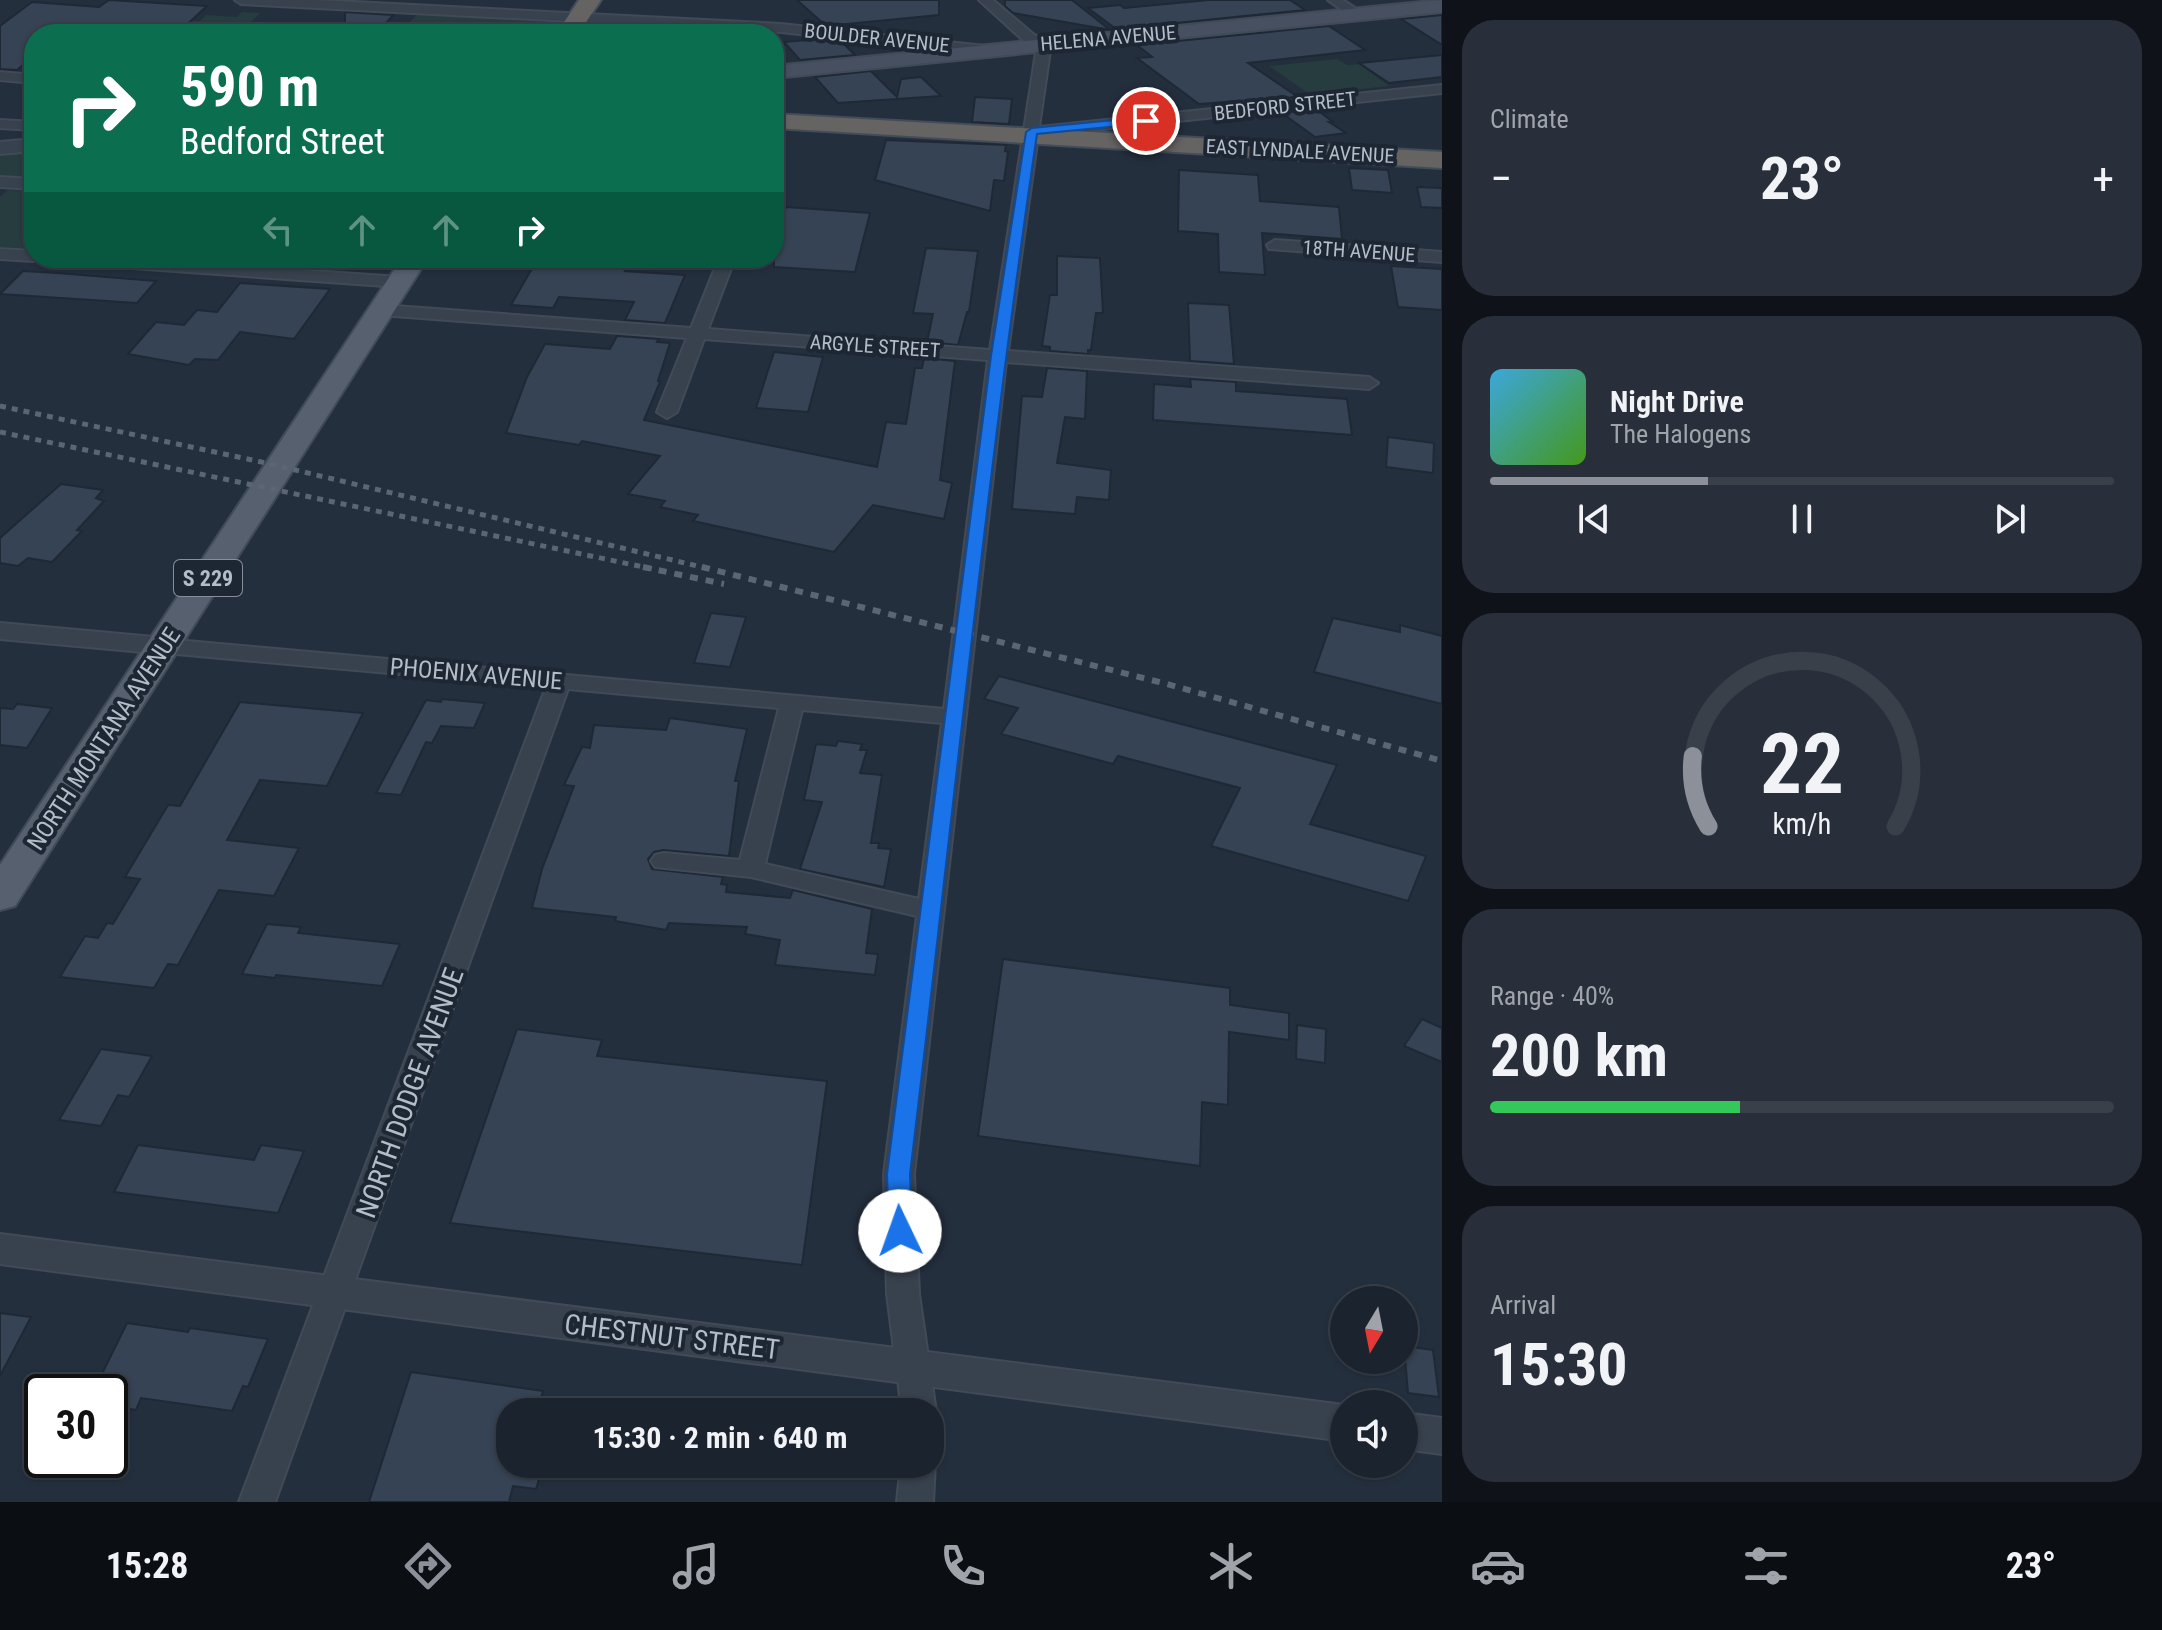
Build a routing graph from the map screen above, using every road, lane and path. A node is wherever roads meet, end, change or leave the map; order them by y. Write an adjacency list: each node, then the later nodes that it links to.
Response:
1 (241, 0): 4 (street, BOULDER AVENUE)
2 (985, 0): 10 (street)
3 (1334, 0): 6 (street)
4 (270, 1): 7 (street, BOULDER AVENUE)
5 (1442, 6): 6 (main road, HELENA AVENUE)
6 (1357, 14): 10 (main road, HELENA AVENUE)
7 (573, 23): 8 (street, BOULDER AVENUE)
8 (615, 24)
9 (784, 28): 11 (street, BOULDER AVENUE)
10 (1044, 44): 11 (main road, HELENA AVENUE); 19 (street)
11 (985, 50): 12 (main road, HELENA AVENUE)
12 (784, 71)
13 (0, 76): 14 (street)
14 (24, 78)
15 (1442, 89): 19 (street, BEDFORD STREET)
16 (784, 121): 19 (highway, EAST LYNDALE AVENUE)
17 (0, 124): 18 (street)
18 (24, 125)
19 (1032, 133): 22 (highway, EAST LYNDALE AVENUE); 33 (street)
20 (24, 146): 21 (street)
21 (0, 148)
22 (1442, 160)
23 (0, 182): 24 (street)
24 (24, 183)
25 (1275, 245): 28 (street, 18TH AVENUE)
26 (0, 254): 27 (street)
27 (24, 255)
28 (1442, 257)
29 (196, 268): 31 (street, ARGYLE STREET)
30 (723, 268): 32 (street)
31 (398, 283): 32 (street, ARGYLE STREET); 37 (main road, NORTH MONTANA AVENUE / S 229)
32 (697, 333): 33 (street, ARGYLE STREET); 35 (street)
33 (998, 356): 34 (street, ARGYLE STREET); 40 (street)
34 (1369, 383)
35 (667, 412)
36 (0, 631): 37 (street, PHOENIX AVENUE)
37 (165, 646): 38 (street, PHOENIX AVENUE); 43 (main road, NORTH MONTANA AVENUE / S 229)
38 (559, 682): 39 (street, PHOENIX AVENUE); 46 (street, NORTH DODGE AVENUE)
39 (792, 703): 40 (street, PHOENIX AVENUE); 42 (street)
40 (953, 717): 44 (street)
41 (664, 861): 42 (street)
42 (751, 869): 44 (street)
43 (0, 897)
44 (933, 911): 47 (street)
45 (0, 1249): 46 (street, CHESTNUT STREET)
46 (336, 1294): 47 (street, CHESTNUT STREET); 53 (street, NORTH DODGE AVENUE)
47 (911, 1367): 48 (street); 49 (street, CHESTNUT STREET)
48 (917, 1398)
49 (1330, 1421)
50 (1418, 1433): 51 (street)
51 (1442, 1436)
52 (917, 1478): 54 (street)
53 (257, 1502)
54 (915, 1502)

